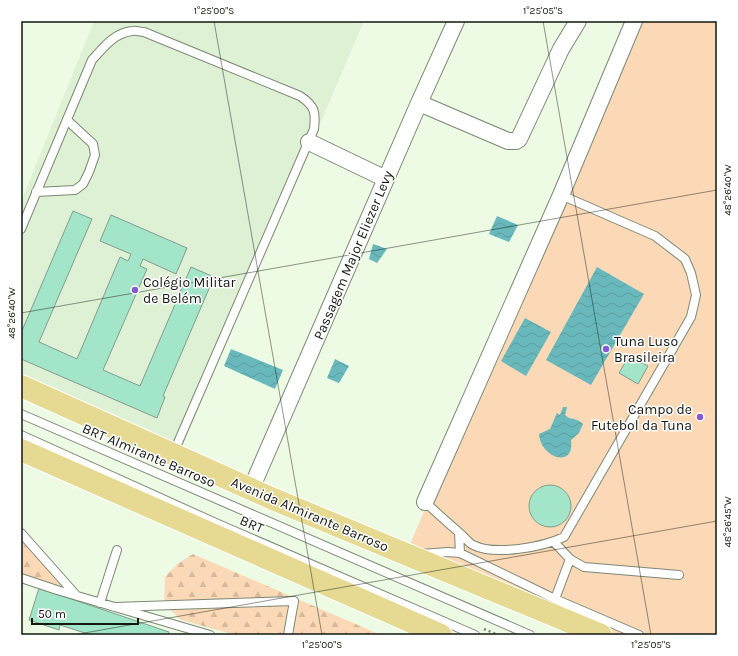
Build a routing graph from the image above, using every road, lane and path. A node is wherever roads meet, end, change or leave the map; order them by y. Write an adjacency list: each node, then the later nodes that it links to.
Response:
1 (456, 21): 4 (street, Passagem Major Eliezer Levy)
2 (578, 21): 4 (street)
3 (634, 21): 9 (street)
4 (419, 103): 7 (street, Passagem Major Eliezer Levy)
5 (67, 120): 6 (lane); 8 (lane); 8 (lane)
6 (309, 142): 7 (street); 15 (lane)
7 (386, 179): 16 (street, Passagem Major Eliezer Levy)
8 (36, 192): 10 (lane)
9 (561, 195): 17 (street); 20 (lane)
10 (21, 229)
11 (21, 386): 15 (highway, Avenida Almirante Barroso)
12 (21, 414): 35 (lane, BRT Almirante Barroso)
13 (21, 435): 34 (lane, BRT)
14 (21, 450): 33 (highway)
15 (172, 455): 16 (highway, Avenida Almirante Barroso)
16 (251, 489): 23 (highway, Avenida Almirante Barroso)
17 (425, 502): 19 (lane)
18 (21, 533): 27 (lane)
19 (459, 533): 20 (lane); 22 (lane)
20 (554, 542): 24 (lane)
21 (117, 550): 29 (lane)
22 (460, 553): 23 (lane); 28 (lane)
23 (406, 555): 36 (highway, Avenida Almirante Barroso)
24 (570, 559): 25 (lane); 28 (lane)
25 (679, 575)
26 (21, 578): 27 (lane)
27 (76, 596): 29 (lane)
28 (555, 599): 37 (lane)
29 (100, 603): 30 (lane)
30 (115, 607): 31 (lane); 32 (lane)
31 (210, 635)
32 (288, 635)
33 (441, 635)
34 (474, 635)
35 (530, 635)
36 (601, 635)
37 (639, 635)

